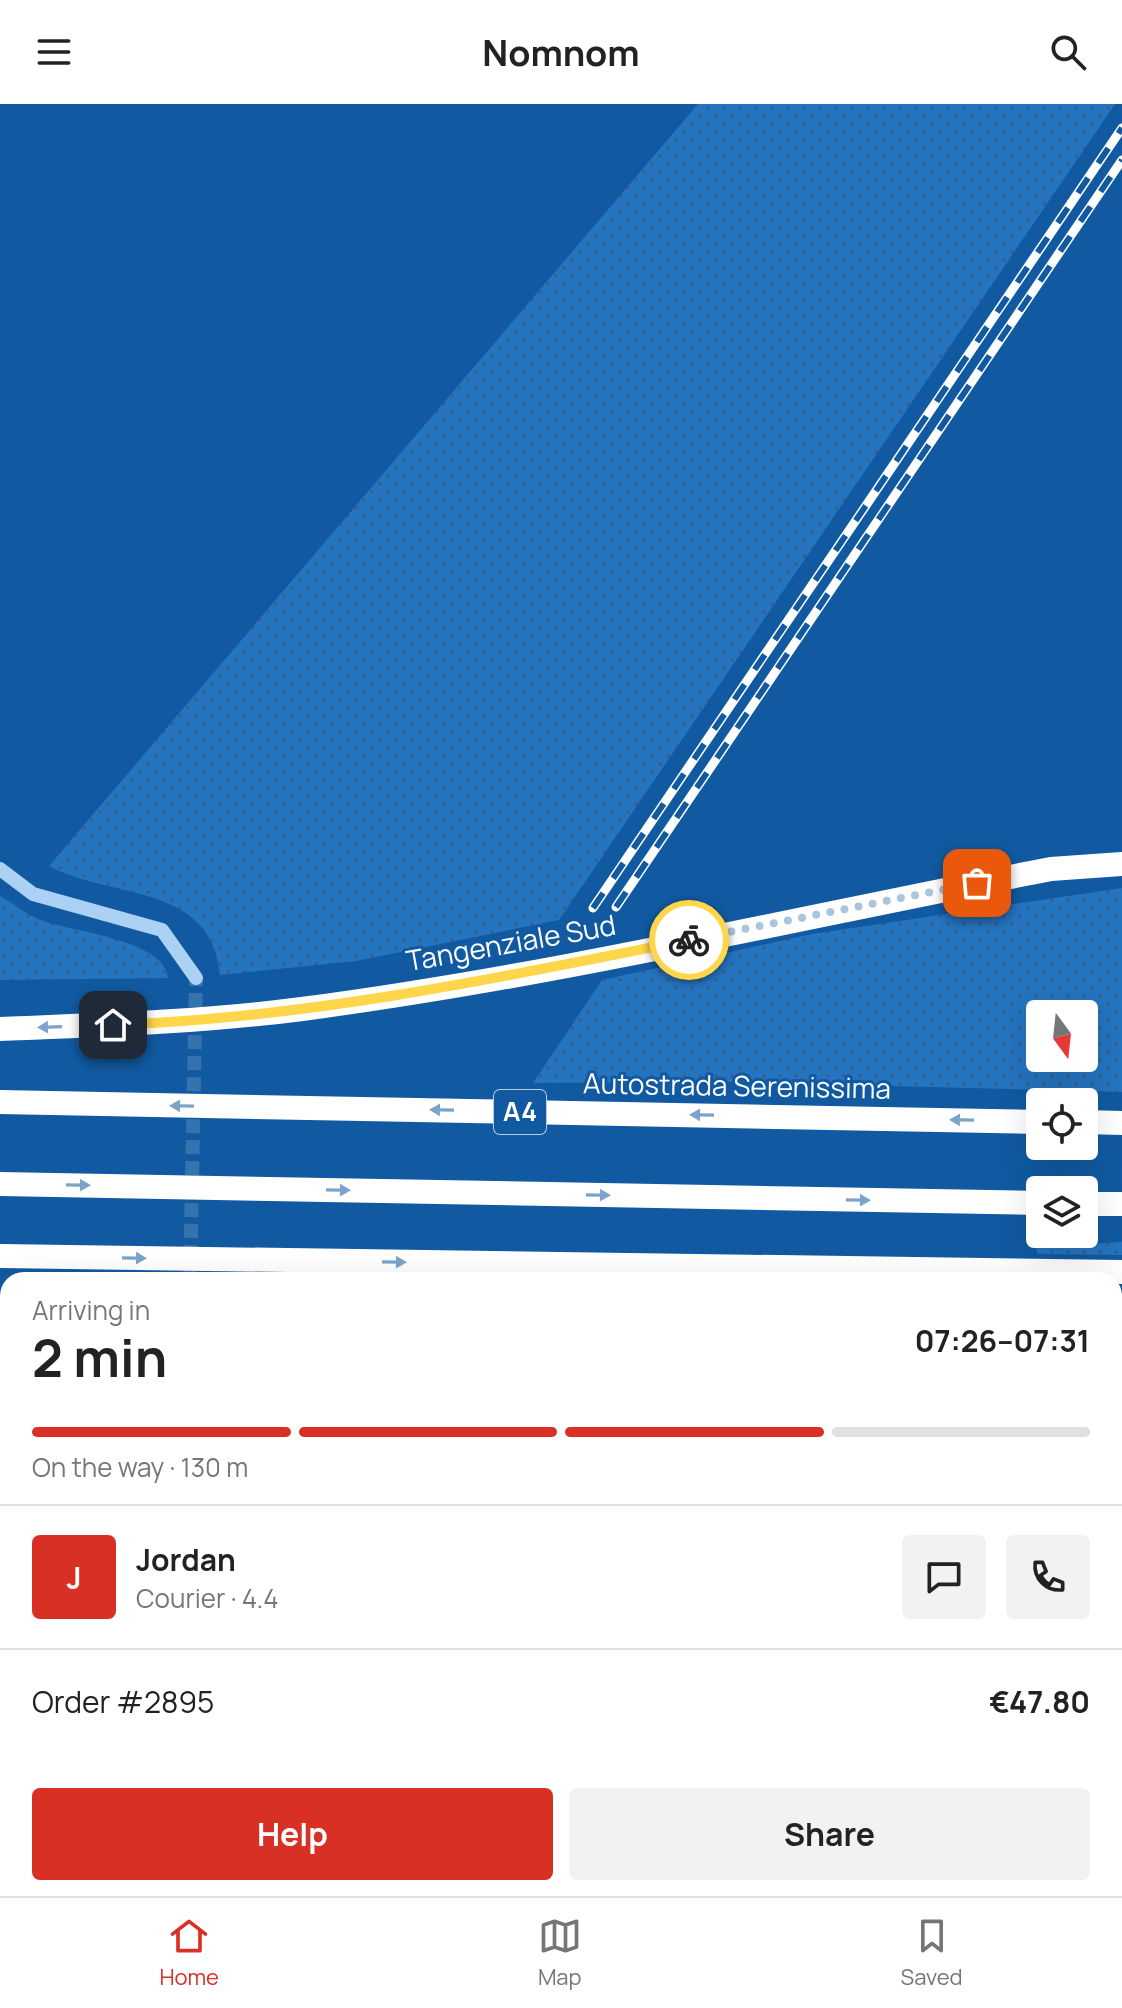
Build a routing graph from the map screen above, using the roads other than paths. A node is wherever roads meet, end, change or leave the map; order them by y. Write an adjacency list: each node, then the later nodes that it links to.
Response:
1 (1122, 847): 4 (highway)
2 (1122, 864): 4 (highway, Tangenziale Sud)
3 (0, 869): 5 (street)
4 (1051, 869): 6 (highway, Tangenziale Sud, one-way to 6)
5 (196, 978)
6 (0, 1029)
7 (0, 1102): 8 (highway, Autostrada Serenissima / A4, one-way to 7)
8 (1026, 1122)
9 (1098, 1122): 10 (highway)
10 (1122, 1123)
11 (0, 1184): 12 (highway, one-way to 12)
12 (1026, 1203)
13 (1098, 1204): 14 (highway)
14 (1122, 1204)
15 (0, 1256): 16 (highway, one-way to 16)
16 (777, 1268): 17 (highway); 18 (highway)
17 (817, 1272)
18 (1122, 1272)

